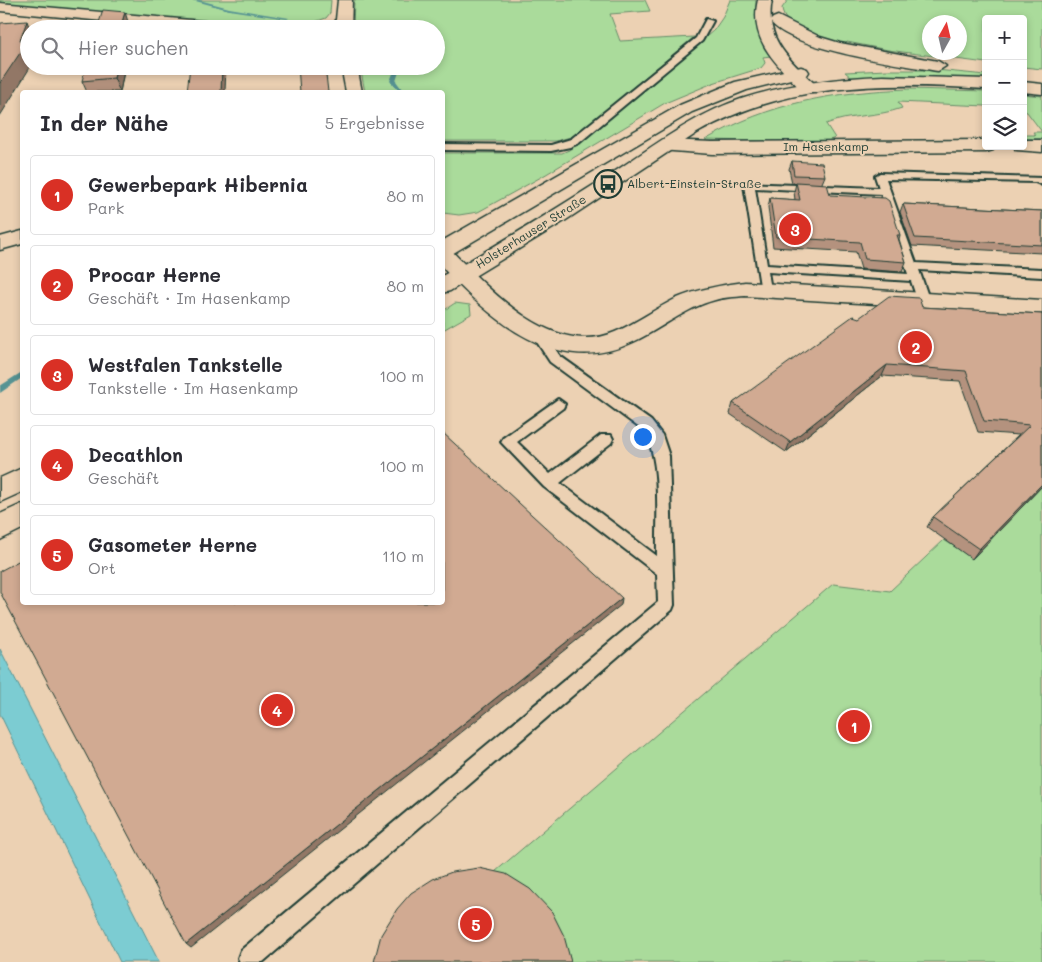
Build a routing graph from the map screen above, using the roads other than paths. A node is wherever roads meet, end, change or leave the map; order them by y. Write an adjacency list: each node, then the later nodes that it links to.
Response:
1 (345, 0): 6 (main road)
2 (765, 0): 13 (main road)
3 (778, 0): 7 (main road)
4 (2, 9): 5 (main road)
5 (131, 20)
6 (344, 20)
7 (778, 21): 9 (main road); 11 (main road)
8 (709, 22): 26 (lane)
9 (807, 61): 13 (main road, Holsterhauser Straße); 18 (main road)
10 (851, 66): 11 (main road)
11 (938, 66): 12 (main road)
12 (982, 70)
13 (794, 73): 18 (main road); 31 (main road, Holsterhauser Straße)
14 (1027, 74): 16 (main road)
15 (351, 75): 21 (main road)
16 (1042, 76)
17 (982, 84): 18 (main road, Holsterhauser Straße)
18 (818, 87): 22 (main road, Holsterhauser Straße)
19 (1027, 87): 20 (main road)
20 (1042, 89)
21 (354, 90)
22 (667, 146): 23 (main road, Im Hasenkamp); 36 (main road, Holsterhauser Straße)
23 (982, 146)
24 (1027, 146): 25 (main road)
25 (1042, 146)
26 (445, 147)
27 (1042, 182): 28 (lane)
28 (885, 191): 33 (lane); 35 (lane)
29 (20, 238): 30 (main road)
30 (0, 244)
31 (445, 248)
32 (445, 262): 36 (main road)
33 (913, 272): 34 (lane); 35 (lane); 37 (lane)
34 (1042, 272)
35 (764, 279): 37 (main road); 39 (main road)
36 (452, 281): 39 (main road)
37 (923, 299): 38 (main road)
38 (1042, 307)
39 (539, 336): 47 (lane)
40 (558, 404): 43 (lane)
41 (606, 439): 43 (lane)
42 (20, 481): 44 (main road)
43 (549, 483): 47 (lane)
44 (0, 491)
45 (20, 517): 46 (main road)
46 (0, 528)
47 (665, 571): 48 (lane)
48 (252, 962)

